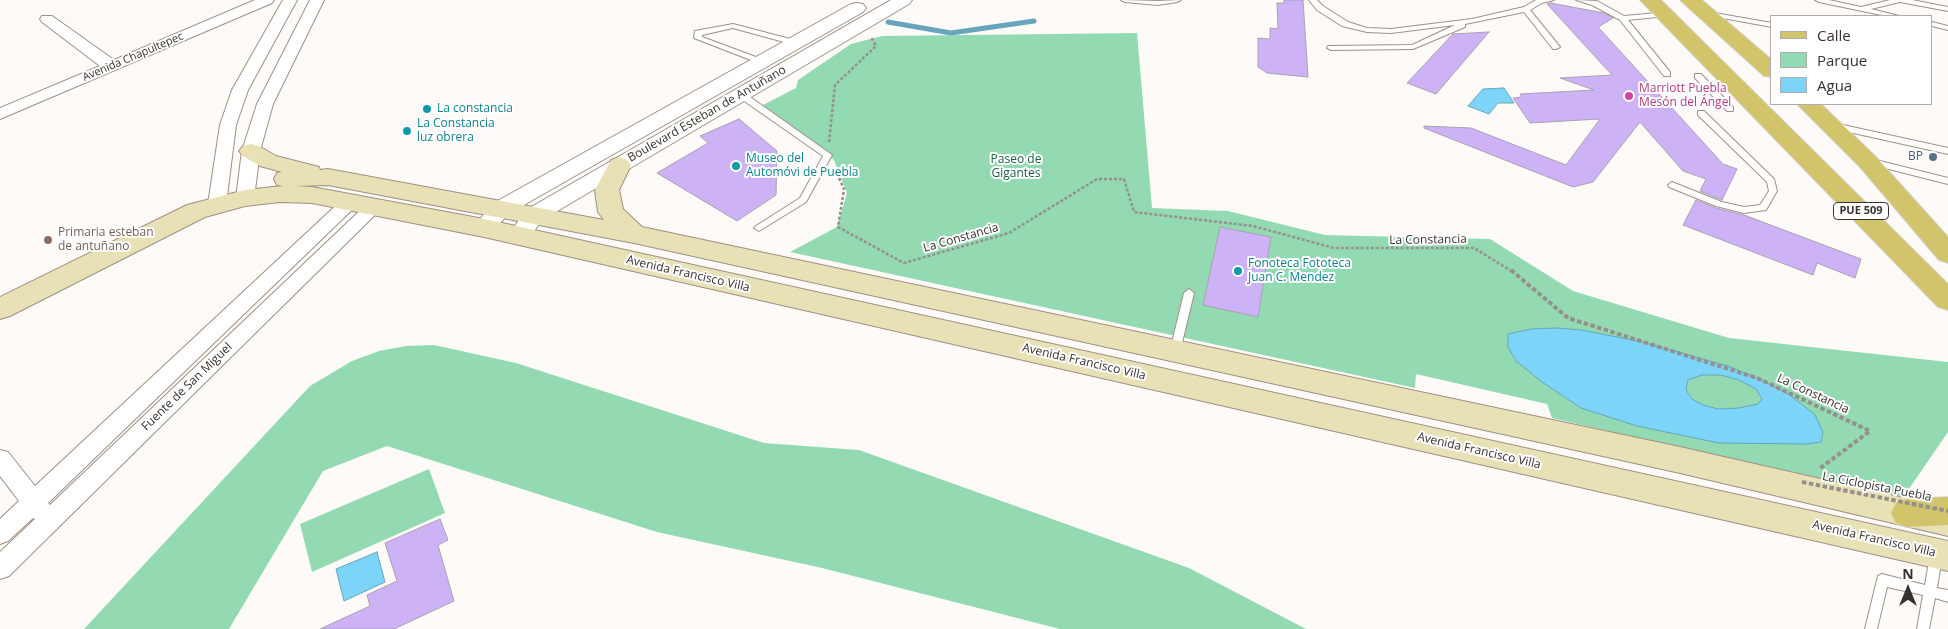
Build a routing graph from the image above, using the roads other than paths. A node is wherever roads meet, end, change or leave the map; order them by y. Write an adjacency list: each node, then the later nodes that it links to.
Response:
1 (267, 0): 13 (street, Avenida Chapultepec)
2 (290, 0): 50 (street)
3 (317, 0): 43 (street)
4 (903, 0): 18 (street, Boulevard Esteban de Antuñano)
5 (1125, 0): 6 (lane)
6 (1178, 0)
7 (1313, 0): 22 (lane)
8 (1550, 0): 15 (lane)
9 (1580, 0): 20 (lane)
10 (1819, 0): 16 (lane)
11 (1900, 0): 16 (lane); 17 (lane)
12 (1695, 3): 23 (lane); 27 (main road)
13 (242, 4): 31 (street, Avenida Chapultepec)
14 (1658, 7): 20 (lane); 27 (main road); 35 (main road, PUE 509)
15 (1526, 9): 22 (lane); 28 (lane)
16 (1860, 9): 19 (lane)
17 (1948, 9)
18 (870, 10): 26 (street, Boulevard Esteban de Antuñano); 36 (street, Boulevard Esteban de Antuñano)
19 (1890, 15)
20 (1623, 18): 33 (lane)
21 (47, 19): 31 (street)
22 (1472, 21): 29 (lane)
23 (1770, 24)
24 (1933, 24): 25 (lane)
25 (1948, 28)
26 (795, 43): 30 (street, Boulevard Esteban de Antuñano); 30 (lane)
27 (1741, 45): 32 (main road)
28 (1556, 47)
29 (1331, 48)
30 (761, 62): 52 (street, Boulevard Esteban de Antuñano)
31 (113, 65): 40 (street, Avenida Chapultepec)
32 (1768, 67): 35 (main road)
33 (1667, 74)
34 (1698, 76): 38 (lane)
35 (1728, 76): 41 (main road, PUE 509)
36 (740, 94): 46 (street, Boulevard Esteban de Antuñano); 54 (lane)
37 (1809, 105): 42 (main road, PUE 509)
38 (1730, 109)
39 (1701, 113): 49 (lane)
40 (0, 114)
41 (1773, 122): 42 (main road); 59 (main road, PUE 509)
42 (1830, 125): 44 (lane); 45 (main road, PUE 509)
43 (252, 151): 47 (main road); 50 (street)
44 (1948, 151)
45 (1868, 162): 48 (lane); 56 (main road, PUE 509)
46 (619, 165): 53 (street, Boulevard Esteban de Antuñano); 55 (main road)
47 (328, 177): 50 (main road, Avenida Francisco Villa); 52 (main road, Avenida Francisco Villa)
48 (1948, 181)
49 (1672, 185)
50 (232, 194): 51 (main road, Avenida Francisco Villa); 58 (main road); 60 (main road)
51 (362, 204): 52 (main road, Avenida Francisco Villa); 63 (street, Fuente de San Miguel); 66 (street, Fuente de San Miguel)
52 (492, 219): 53 (main road, Avenida Francisco Villa)
53 (526, 226): 55 (main road, Avenida Francisco Villa); 69 (main road, Avenida Francisco Villa)
54 (759, 228)
55 (634, 234): 61 (main road, Avenida Francisco Villa)
56 (1939, 239)
57 (1189, 293): 61 (lane)
58 (0, 296)
59 (1948, 300)
60 (0, 309)
61 (1175, 351): 65 (main road, Avenida Francisco Villa)
62 (0, 459): 63 (street)
63 (34, 502): 66 (street); 68 (street, Fuente de San Miguel)
64 (1948, 511): 65 (main road)
65 (1907, 513): 67 (main road, Avenida Francisco Villa)
66 (49, 520): 70 (street, Fuente de San Miguel)
67 (1948, 522)
68 (0, 534)
69 (1942, 554): 71 (lane)
70 (0, 568)
71 (1930, 592): 72 (lane); 73 (lane); 74 (lane)
72 (1948, 596)
73 (1871, 629)
74 (1923, 629)

